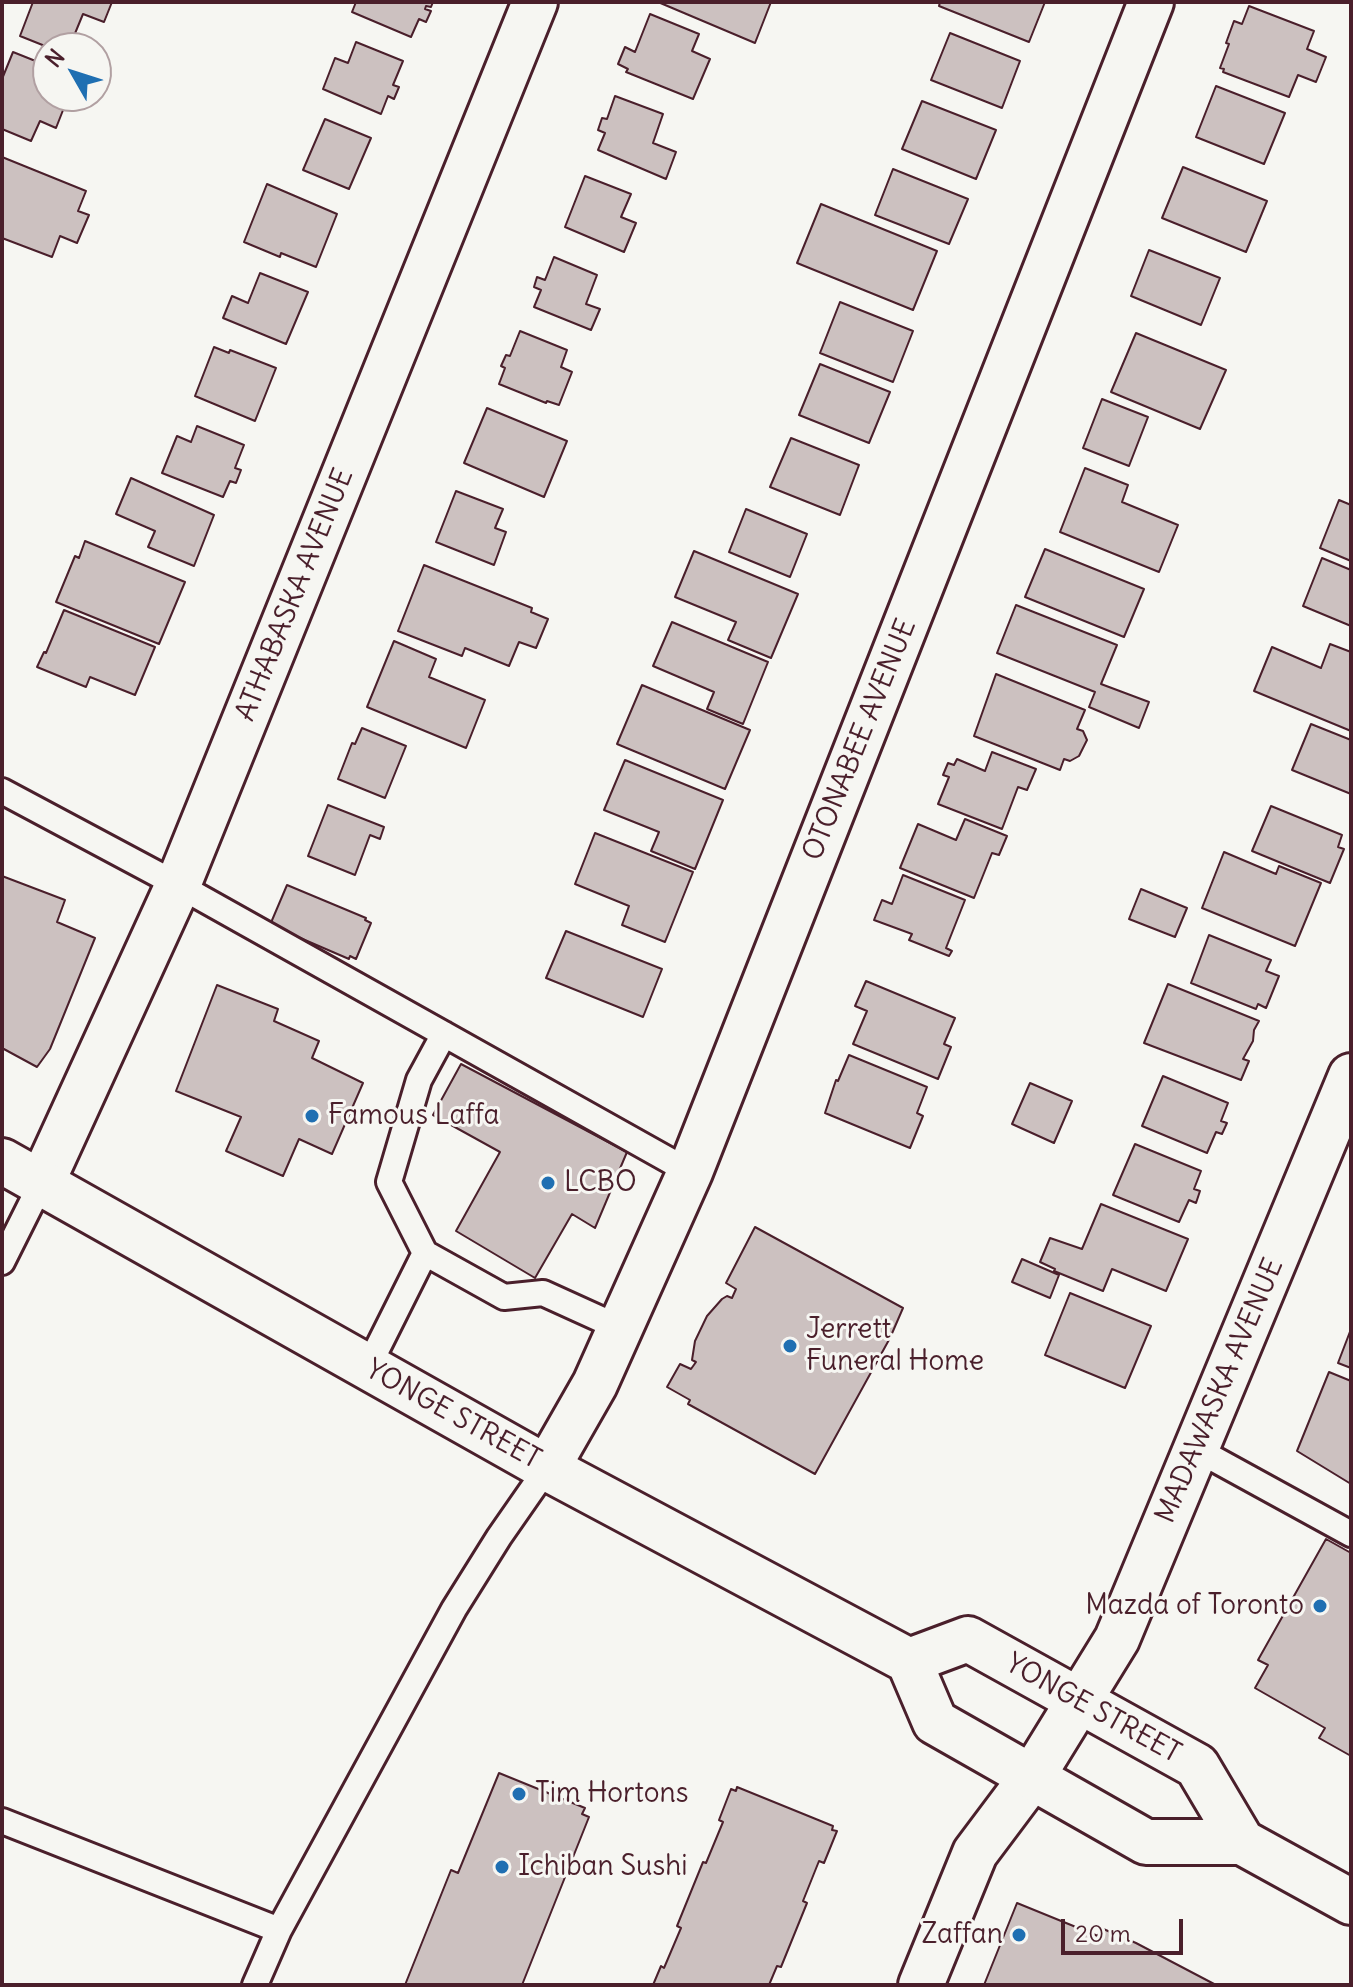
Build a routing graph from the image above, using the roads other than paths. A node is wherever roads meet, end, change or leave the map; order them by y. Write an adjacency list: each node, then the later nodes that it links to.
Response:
1 (535, 2): 4 (street, ATHABASKA AVENUE)
2 (1151, 2): 8 (street, OTONABEE AVENUE)
3 (2, 791): 4 (lane)
4 (178, 885): 5 (lane); 9 (street, ATHABASKA AVENUE)
5 (444, 1034): 8 (lane); 10 (lane)
6 (1351, 1076): 14 (street, MADAWASKA AVENUE)
7 (2, 1161): 9 (street, YONGE STREET)
8 (690, 1172): 12 (street, OTONABEE AVENUE)
9 (42, 1182): 11 (lane); 13 (street, YONGE STREET)
10 (425, 1253): 12 (lane); 13 (lane)
11 (2, 1262)
12 (620, 1328): 15 (street, OTONABEE AVENUE)
13 (368, 1367): 15 (street, YONGE STREET)
14 (1196, 1449): 16 (lane); 18 (street, MADAWASKA AVENUE)
15 (547, 1468): 17 (street, YONGE STREET); 23 (lane)
16 (1351, 1534)
17 (909, 1661): 18 (street, YONGE STREET); 19 (street)
18 (1080, 1702): 19 (street, MADAWASKA AVENUE); 21 (street, YONGE STREET)
19 (1032, 1777): 21 (street); 25 (street, MADAWASKA AVENUE)
20 (2, 1821): 23 (lane)
21 (1242, 1842): 22 (street)
22 (1351, 1902)
23 (279, 1930): 24 (lane)
24 (255, 1985)
25 (921, 1985)

